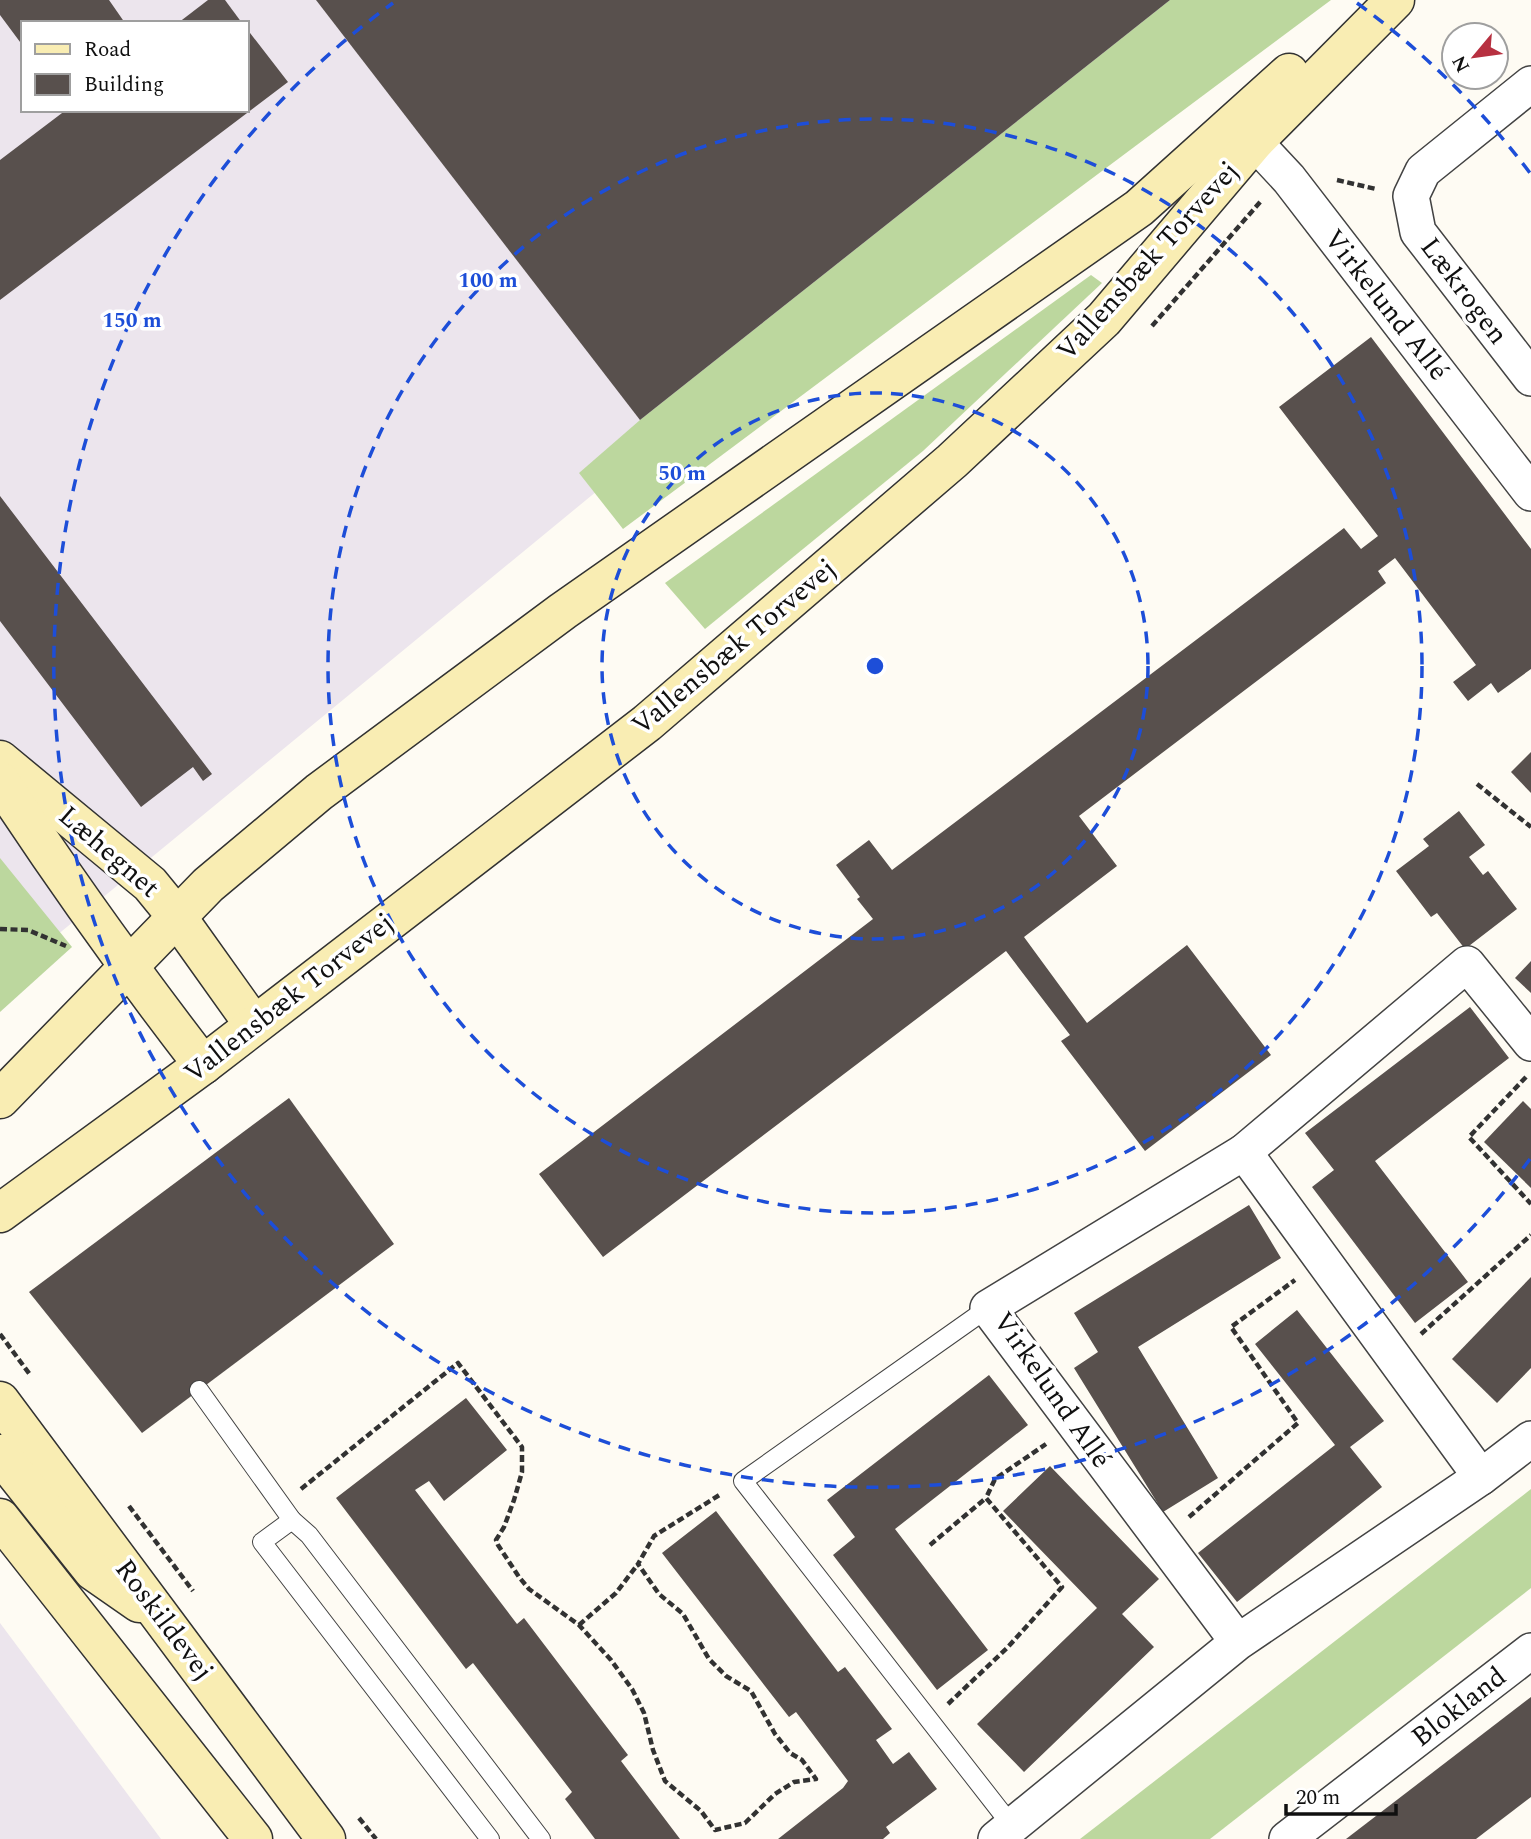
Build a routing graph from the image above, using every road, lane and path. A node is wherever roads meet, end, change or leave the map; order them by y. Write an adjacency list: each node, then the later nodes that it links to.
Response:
1 (1372, 0): 4 (street, Vallensbæk Torvevej)
2 (1395, 0): 4 (street, Vallensbæk Torvevej)
3 (1531, 84): 6 (street)
4 (1245, 131): 8 (street, Virkelund Allé); 13 (street, Vallensbæk Torvevej); 17 (street, Vallensbæk Torvevej)
5 (1334, 179): 6 (path)
6 (1411, 196): 7 (street, Lækrogen)
7 (1531, 378)
8 (1531, 493)
9 (0, 760): 13 (street, Læhegnet)
10 (0, 781): 16 (street, Læhegnet)
11 (1477, 784): 12 (path)
12 (1531, 827)
13 (177, 917): 16 (street, Vallensbæk Torvevej); 17 (street, Læhegnet)
14 (0, 929): 15 (path)
15 (75, 950)
16 (128, 968): 19 (street, Læhegnet); 21 (street, Vallensbæk Torvevej)
17 (254, 1025): 19 (street, Vallensbæk Torvevej)
18 (1531, 1043): 22 (street, Virkelund Allé)
19 (204, 1065): 24 (street, Vallensbæk Torvevej)
20 (1531, 1072): 23 (path)
21 (0, 1100)
22 (1244, 1152): 26 (street); 27 (street, Virkelund Allé)
23 (1531, 1204)
24 (0, 1213)
25 (1531, 1235): 28 (path)
26 (1322, 1259): 28 (street); 39 (path)
27 (988, 1308): 31 (street, Virkelund Allé); 35 (lane)
28 (1394, 1358): 34 (street)
29 (199, 1390): 38 (lane)
30 (0, 1401): 42 (street, Roskildevej)
31 (1075, 1424): 36 (path); 39 (street, Virkelund Allé)
32 (1531, 1439): 34 (street)
33 (0, 1454): 42 (street)
34 (1481, 1477): 44 (street)
35 (743, 1481): 41 (path); 46 (lane)
36 (986, 1498): 40 (path); 46 (path)
37 (0, 1518): 47 (street)
38 (292, 1520): 43 (path); 50 (lane); 51 (lane)
39 (1162, 1540): 44 (street, Virkelund Allé)
40 (930, 1545)
41 (638, 1564): 43 (path); 43 (path)
42 (166, 1622): 49 (street, Roskildevej)
43 (579, 1625)
44 (1238, 1642): 48 (street)
45 (1531, 1651): 52 (street, Blokland)
46 (930, 1721): 48 (lane)
47 (248, 1830)
48 (1004, 1833)
49 (326, 1839)
50 (491, 1839)
51 (541, 1839)
52 (1287, 1839)

